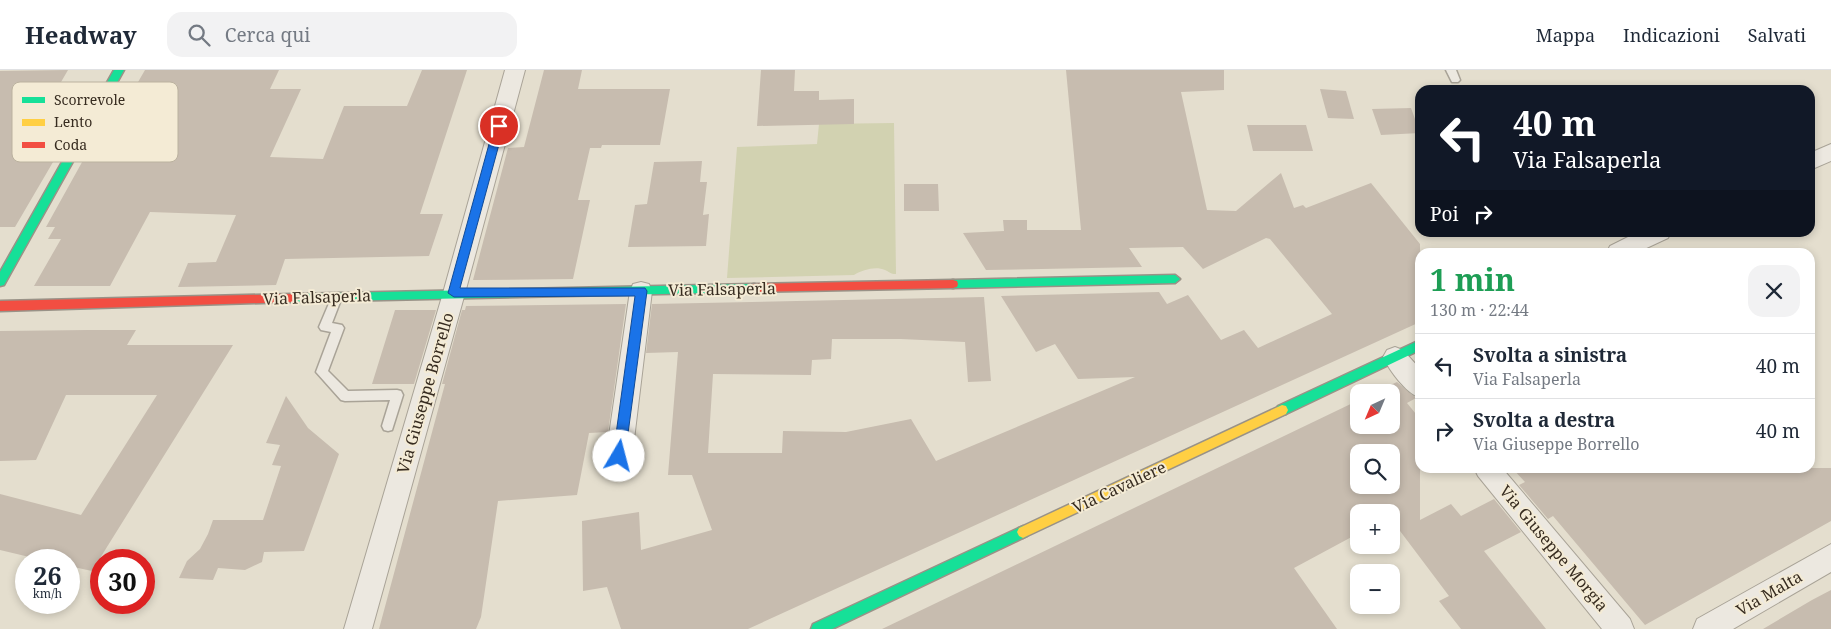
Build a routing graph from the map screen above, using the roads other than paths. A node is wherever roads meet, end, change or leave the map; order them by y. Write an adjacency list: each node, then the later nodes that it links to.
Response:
1 (119, 70): 5 (street)
2 (514, 70): 14 (street, Via Giuseppe Borrello)
3 (1451, 70): 4 (lane)
4 (1455, 80)
5 (112, 82)
6 (1831, 152): 7 (street)
7 (1815, 160)
8 (67, 162): 12 (street)
9 (1650, 237): 10 (street)
10 (1626, 248)
11 (1175, 279): 13 (street, Via Falsaperla)
12 (0, 282)
13 (641, 291): 14 (street, Via Falsaperla); 21 (street)
14 (454, 293): 15 (street, Via Falsaperla); 24 (street, Via Giuseppe Borrello)
15 (337, 297): 16 (street, Via Falsaperla); 20 (lane)
16 (0, 306)
17 (1415, 348): 18 (street, Via Cavaliere)
18 (1396, 357): 19 (street); 25 (street, Via Cavaliere)
19 (1415, 381)
20 (388, 426)
21 (619, 456)
22 (1491, 473): 26 (street, Via Giuseppe Morgia)
23 (1831, 557): 27 (street, Via Malta)
24 (358, 629)
25 (818, 629)
26 (1620, 629)
27 (1707, 629)

